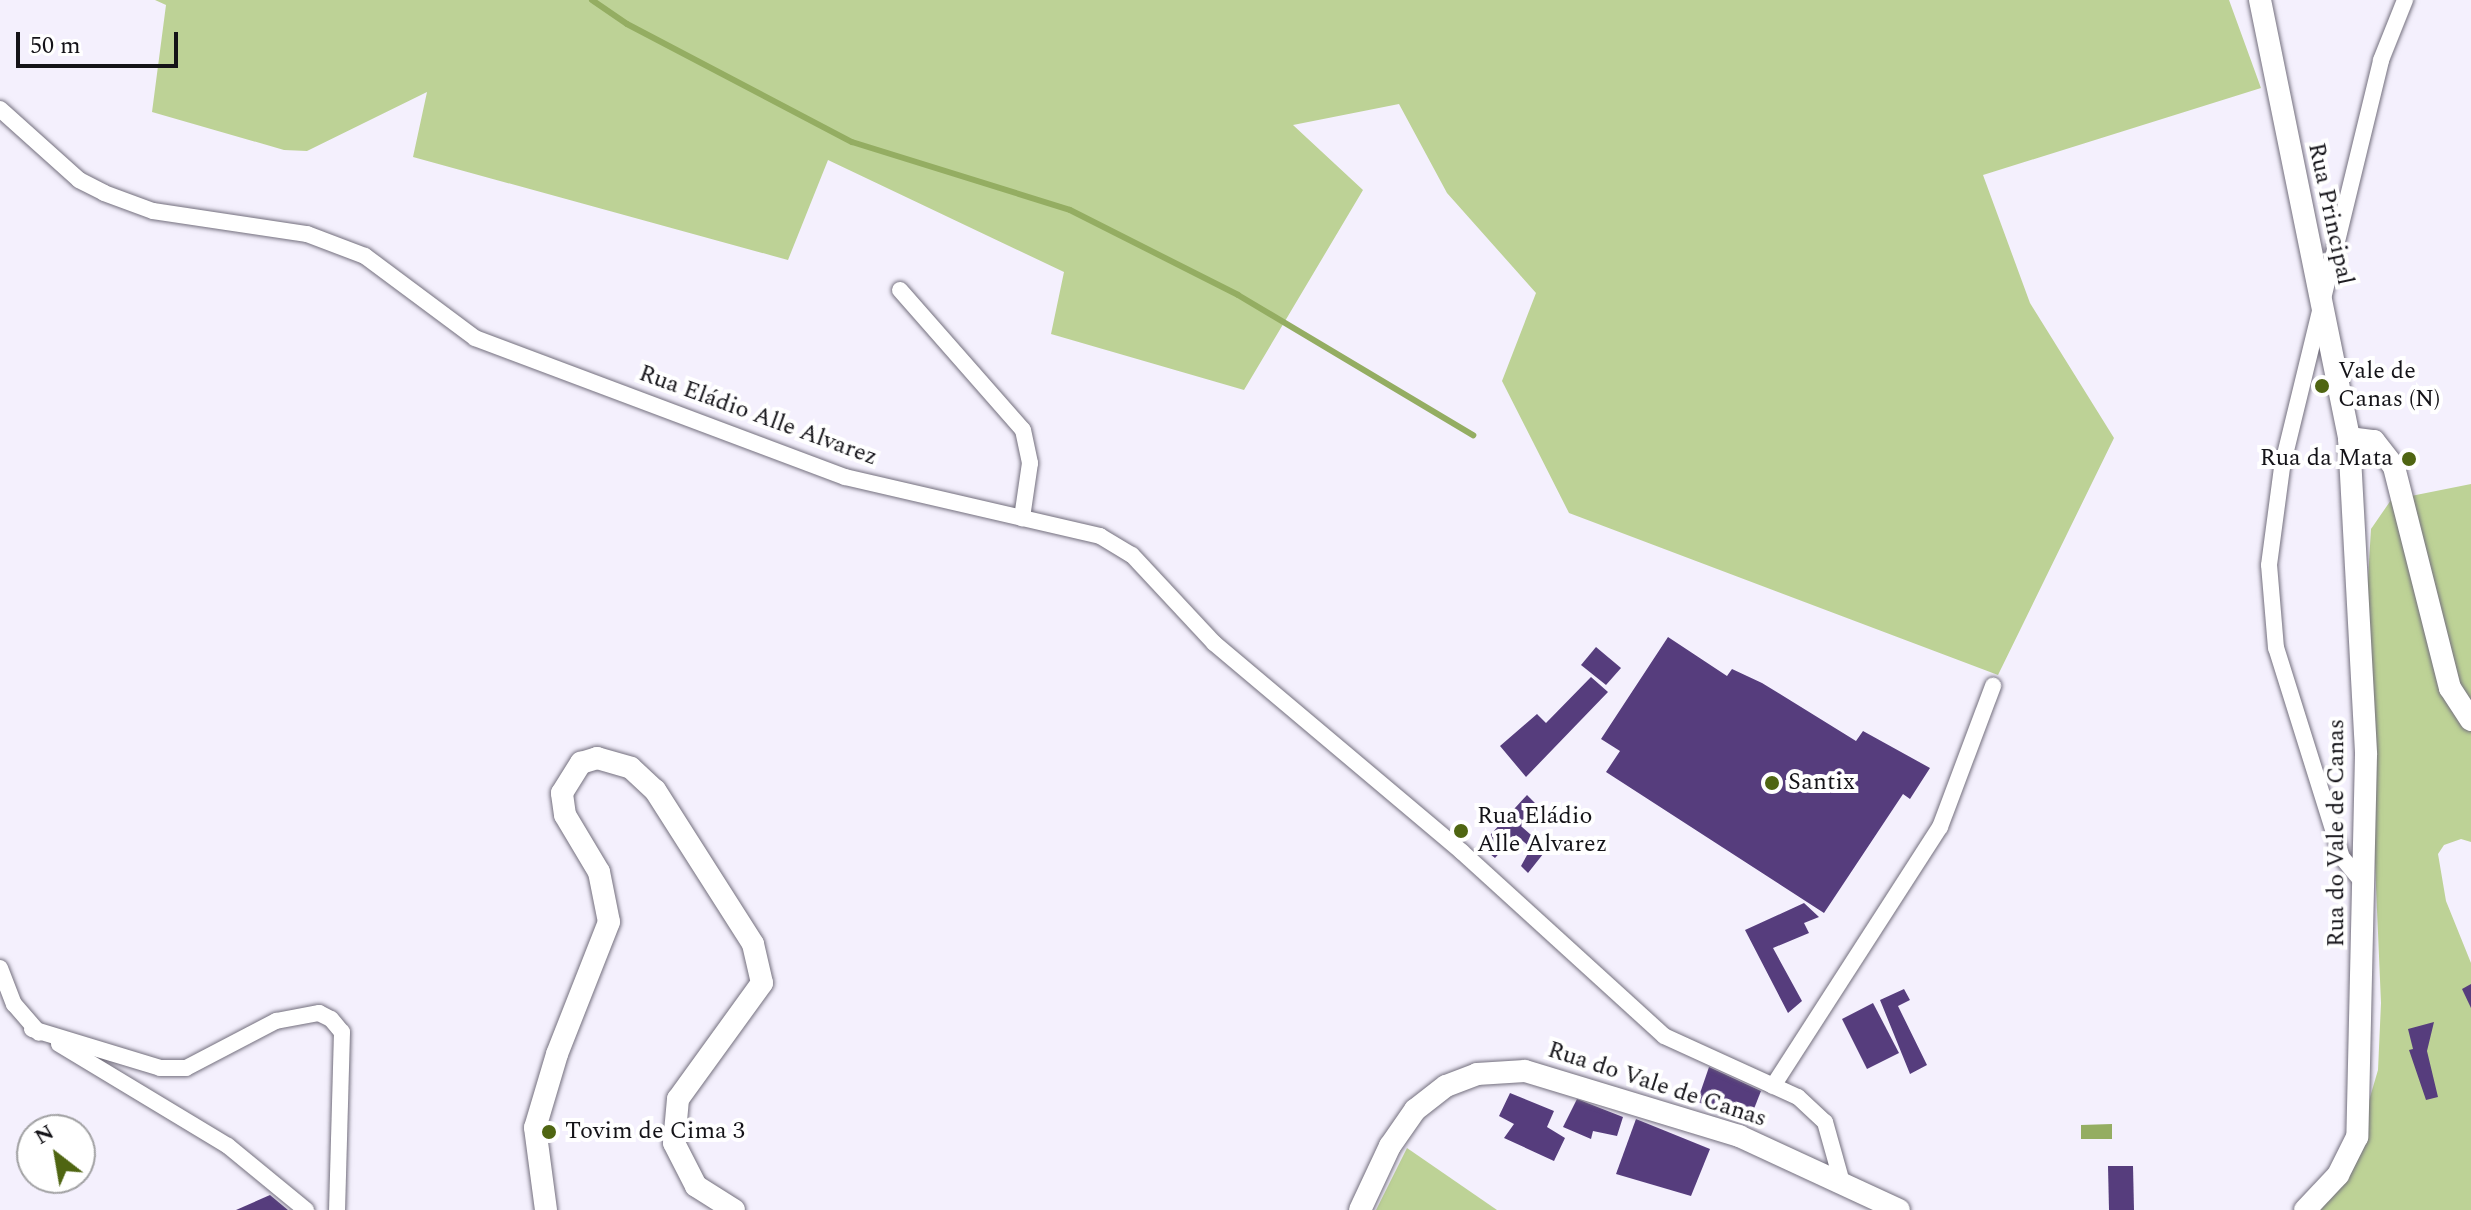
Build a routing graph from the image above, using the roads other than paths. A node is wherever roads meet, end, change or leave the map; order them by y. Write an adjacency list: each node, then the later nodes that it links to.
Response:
1 (2260, 0): 5 (street, Rua Principal)
2 (2405, 0): 5 (street)
3 (0, 109): 7 (street, Rua Eládio Alle Alvarez)
4 (900, 290): 7 (street)
5 (2323, 309): 6 (street, Rua Principal); 10 (street)
6 (2349, 438): 9 (street); 10 (street, Rua do Vale de Canas)
7 (1022, 518): 13 (street, Rua Eládio Alle Alvarez)
8 (1993, 686): 13 (street)
9 (2471, 720)
10 (2366, 886): 21 (street, Rua do Vale de Canas)
11 (0, 968): 12 (street)
12 (32, 1029): 15 (street); 16 (street)
13 (1773, 1086): 14 (street, Rua Eládio Alle Alvarez)
14 (1841, 1179): 19 (street, Rua do Vale de Canas); 20 (street, Rua do Vale de Canas)
15 (306, 1210)
16 (337, 1210)
17 (546, 1210): 18 (street)
18 (734, 1210)
19 (1360, 1210)
20 (1899, 1210)
21 (2305, 1210)

